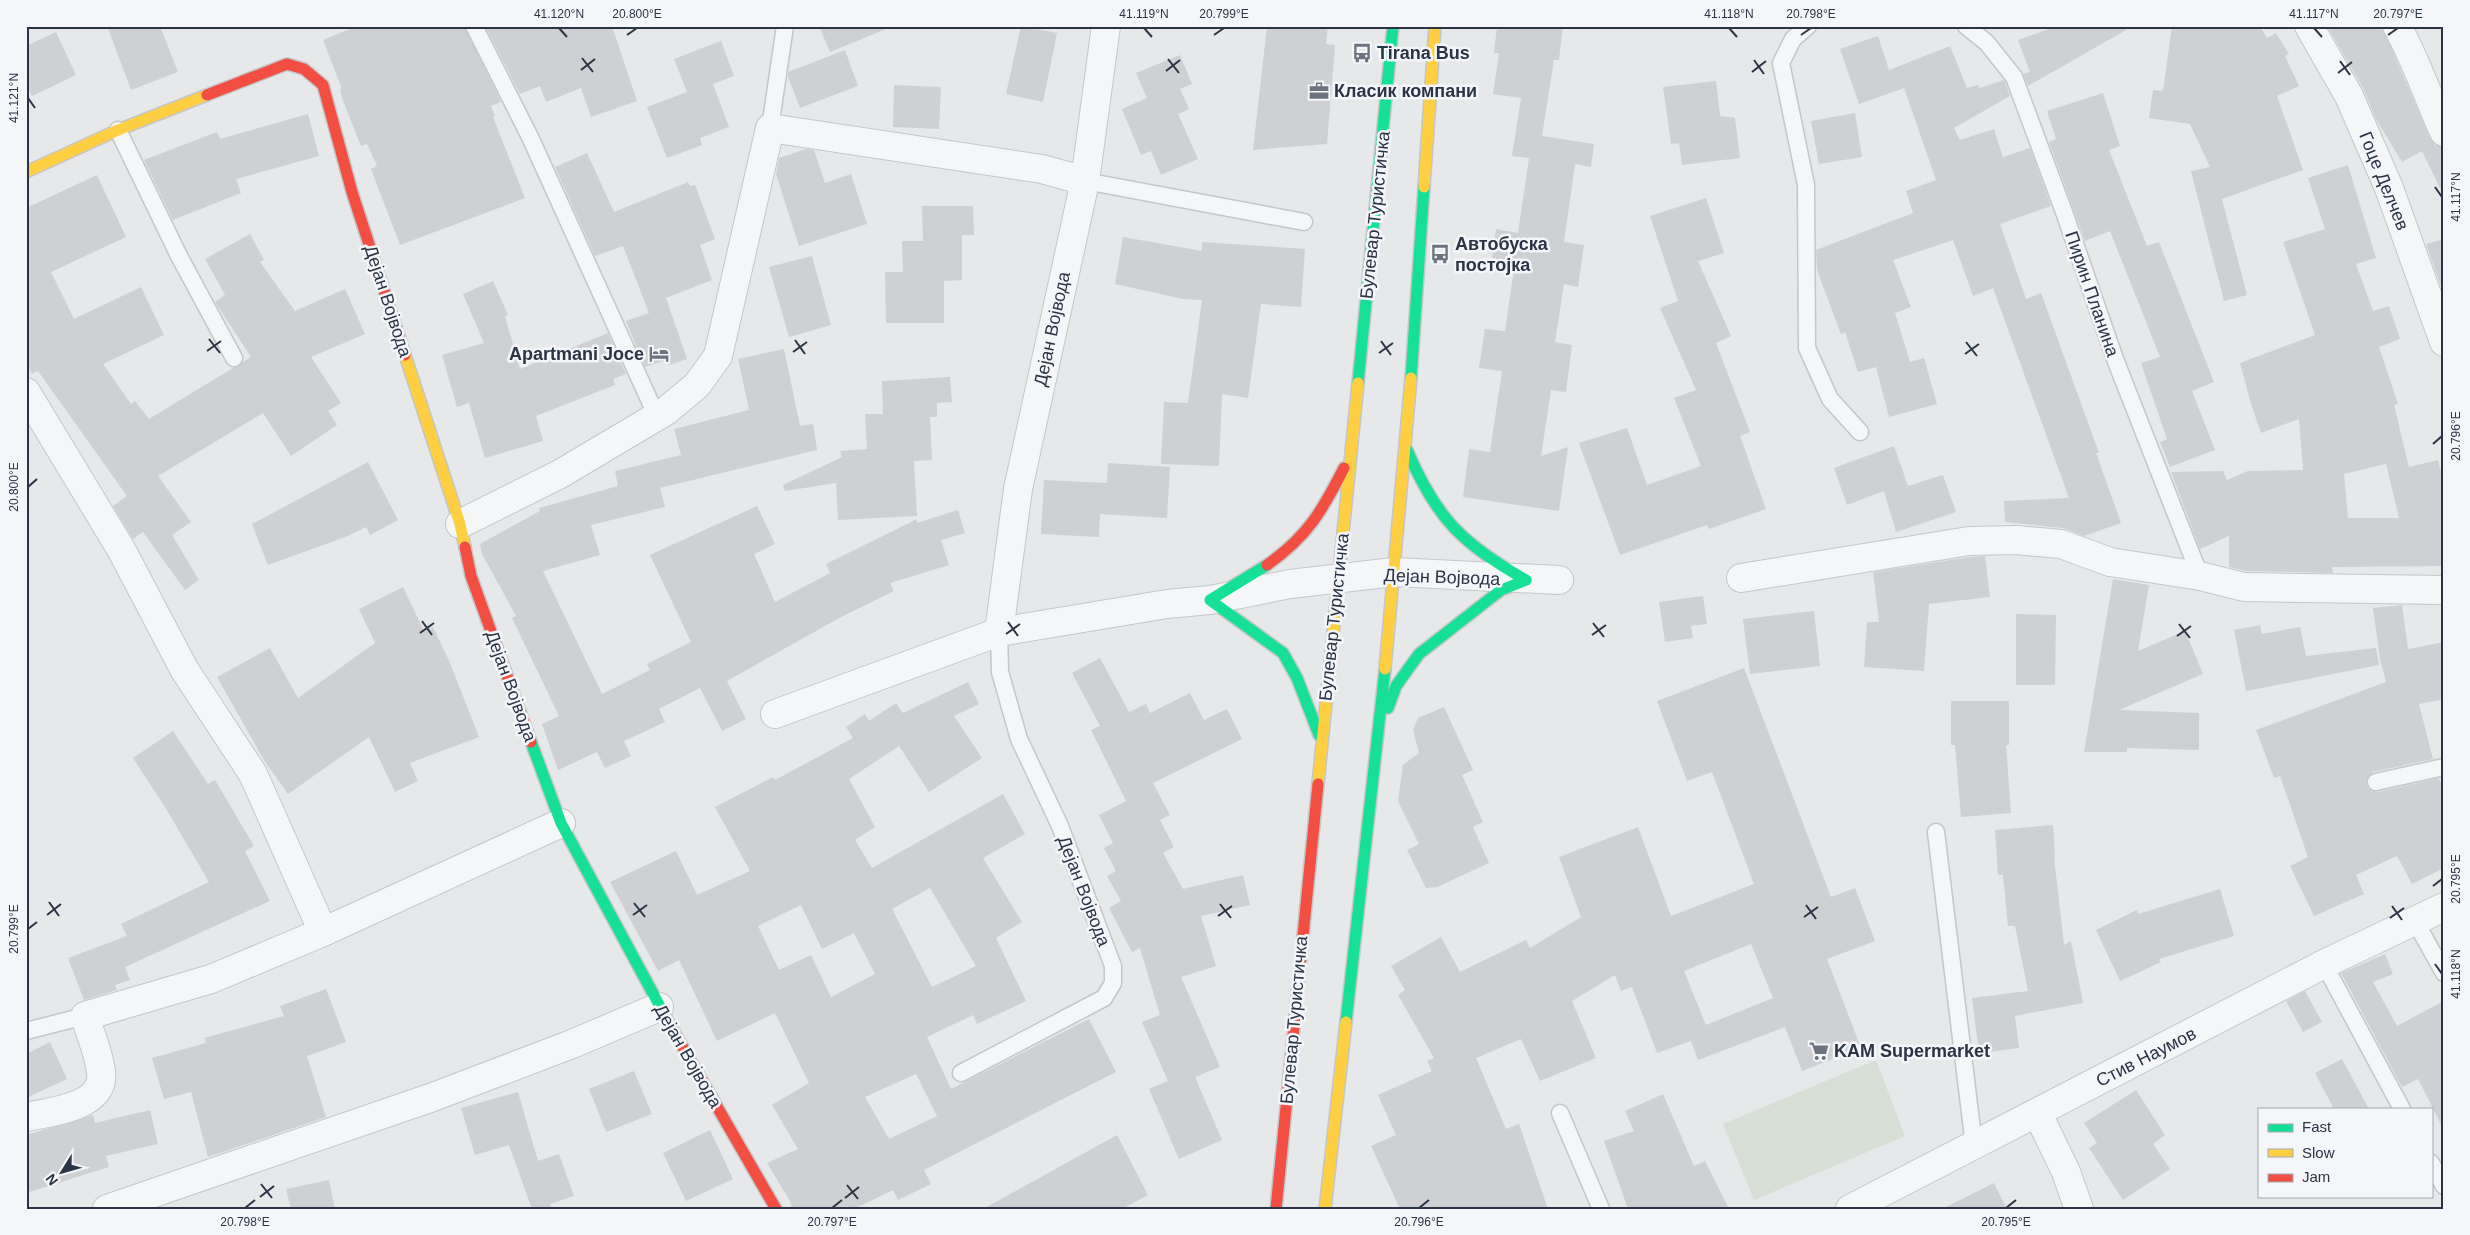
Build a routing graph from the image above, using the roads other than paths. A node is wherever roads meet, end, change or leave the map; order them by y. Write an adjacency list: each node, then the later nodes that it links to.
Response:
1 (474, 26): 19 (lane)
2 (785, 26): 10 (lane)
3 (1393, 26): 22 (main road, Булевар Туристичка)
4 (1435, 26): 21 (main road)
5 (1808, 26): 20 (lane)
6 (1966, 26): 25 (lane, Пирин Планина)
7 (2308, 26): 16 (street, Гоце Делчев)
8 (2397, 26): 12 (street)
9 (1103, 27): 14 (street, Дејан Војвода)
10 (770, 128): 14 (street); 19 (street)
11 (118, 130): 13 (main road, Дејан Војвода); 17 (lane); 23 (main road, Дејан Војвода)
12 (2444, 132)
13 (26, 172)
14 (1085, 181): 15 (lane); 32 (street, Дејан Војвода)
15 (1304, 222)
16 (2444, 342)
17 (234, 358)
18 (26, 392): 42 (street)
19 (657, 416): 23 (street)
20 (1860, 432)
21 (1406, 449): 24 (main road); 28 (main road)
22 (1352, 451): 26 (main road, Булевар Туристичка); 31 (main road)
23 (460, 524): 38 (main road, Дејан Војвода)
24 (1394, 572): 26 (street, Дејан Војвода); 28 (street, Дејан Војвода); 35 (main road)
25 (2200, 576): 27 (street); 30 (street)
26 (1338, 578): 31 (street, Дејан Војвода); 34 (main road, Булевар Туристичка)
27 (1741, 578)
28 (1526, 580): 29 (street, Дејан Војвода); 35 (main road)
29 (1559, 580)
30 (2444, 590)
31 (1210, 600): 32 (street, Дејан Војвода); 34 (main road)
32 (999, 632): 33 (street, Дејан Војвода); 48 (lane, Дејан Војвода)
33 (775, 714)
34 (1321, 742): 58 (main road, Булевар Туристичка)
35 (1376, 746): 59 (main road)
36 (2444, 767): 37 (lane)
37 (2376, 782)
38 (561, 823): 42 (street); 45 (main road, Дејан Војвода)
39 (1936, 832): 53 (lane)
40 (2444, 907): 41 (street, Стив Наумов)
41 (2415, 921): 43 (street, Стив Наумов); 44 (lane)
42 (323, 932): 46 (street)
43 (2324, 964): 49 (lane); 51 (street, Стив Наумов)
44 (2444, 973)
45 (659, 1007): 56 (street); 57 (main road, Дејан Војвода)
46 (85, 1016): 47 (lane); 52 (street)
47 (26, 1031)
48 (961, 1072)
49 (2401, 1108)
50 (1560, 1113): 60 (lane)
51 (2038, 1114): 53 (street, Стив Наумов); 62 (street)
52 (26, 1117)
53 (1974, 1146): 61 (street, Стив Наумов)
54 (2432, 1165): 55 (lane)
55 (2444, 1186)
56 (107, 1209)
57 (776, 1209)
58 (1276, 1209)
59 (1326, 1209)
60 (1601, 1209)
61 (1850, 1209)
62 (2078, 1209)

